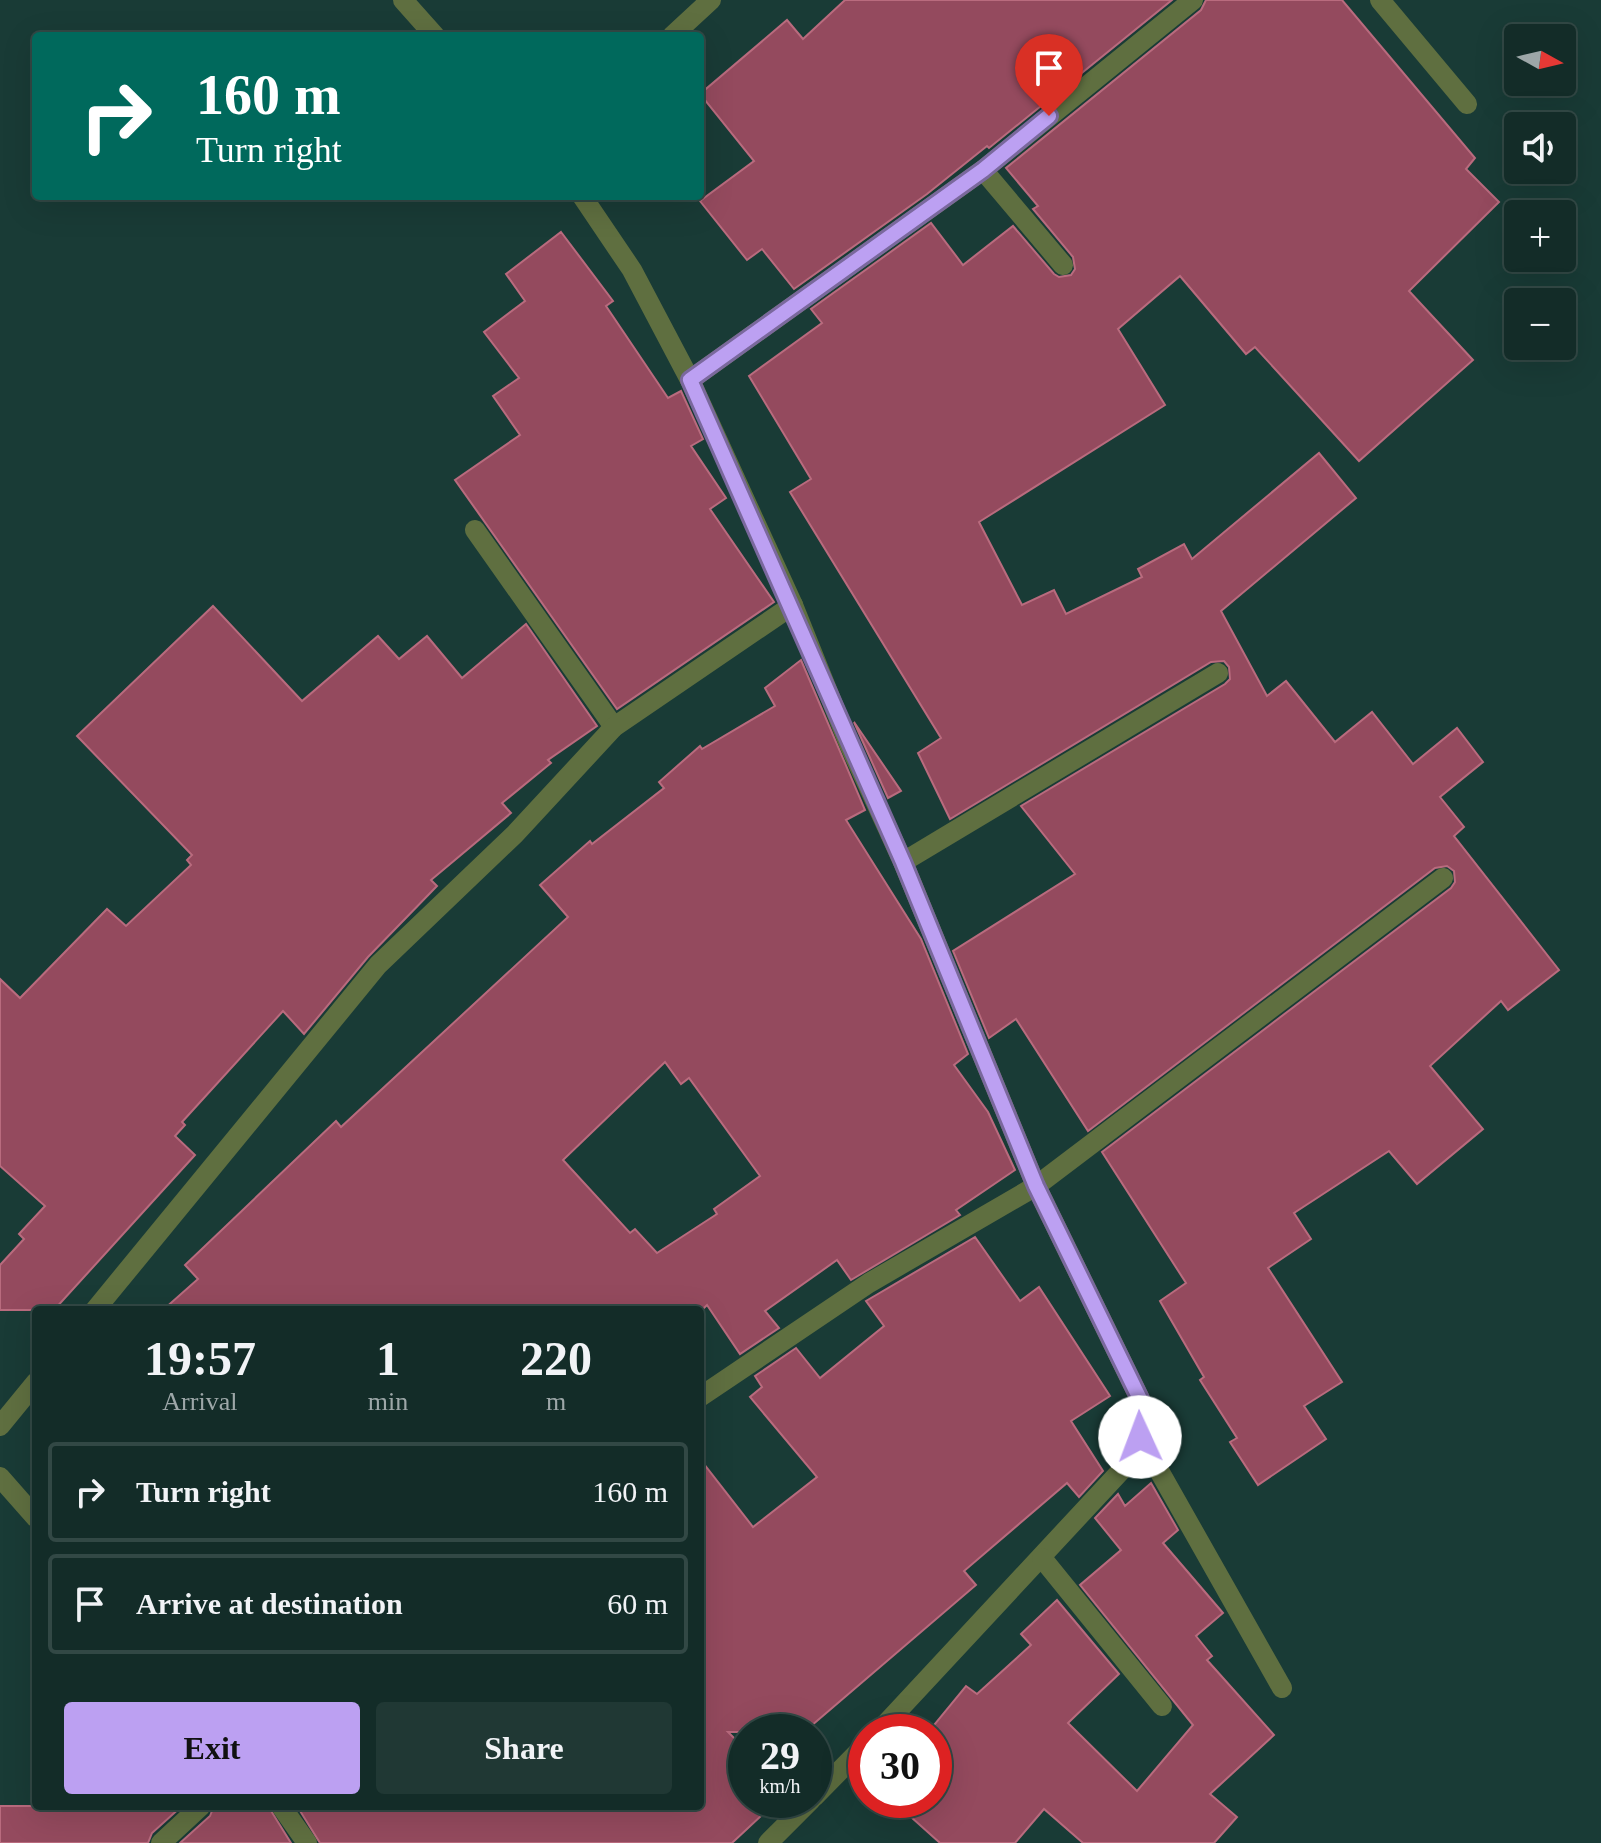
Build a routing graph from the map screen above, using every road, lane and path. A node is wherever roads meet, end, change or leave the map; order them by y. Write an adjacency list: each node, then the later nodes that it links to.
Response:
1 (403, 0): 5 (street)
2 (711, 0): 6 (street)
3 (1193, 0): 8 (street)
4 (1380, 0): 7 (street)
5 (431, 32)
6 (676, 32)
7 (1467, 104)
8 (983, 170): 10 (street); 11 (street)
9 (585, 200): 11 (street)
10 (1063, 265)
11 (690, 380): 13 (street)
12 (475, 530): 15 (street)
13 (793, 605): 15 (street); 16 (street)
14 (1218, 673): 16 (street)
15 (614, 727): 19 (street)
16 (903, 862): 18 (street)
17 (1443, 878): 18 (street)
18 (1036, 1186): 21 (street); 23 (street)
19 (98, 1306)
20 (32, 1387): 22 (street)
21 (704, 1394)
22 (0, 1426)
23 (1140, 1437): 26 (street); 27 (street)
24 (0, 1477): 25 (street)
25 (32, 1513)
26 (1042, 1558): 28 (street); 29 (street)
27 (1282, 1688)
28 (1162, 1706)
29 (895, 1714)
30 (848, 1762): 31 (street)
31 (832, 1778)
32 (197, 1810): 35 (street)
33 (284, 1810): 36 (street)
34 (792, 1818): 37 (street)
35 (161, 1843)
36 (307, 1843)
37 (768, 1843)

